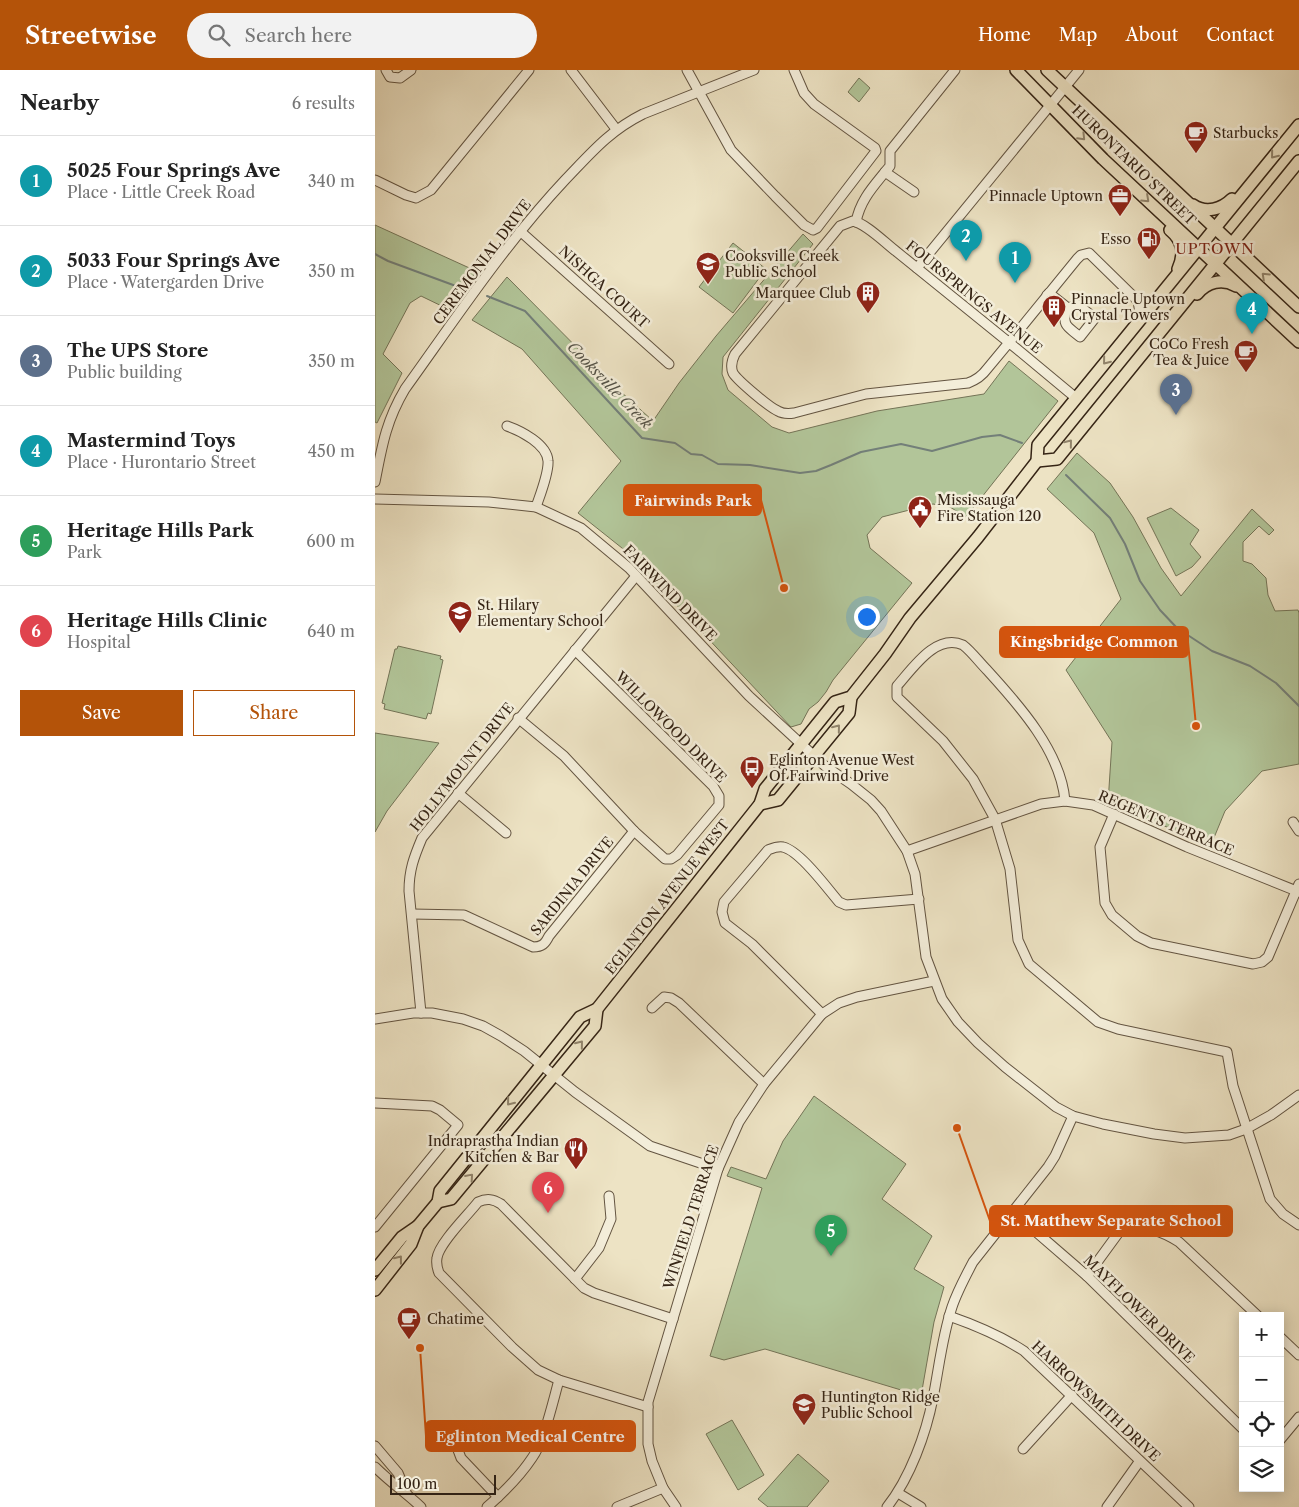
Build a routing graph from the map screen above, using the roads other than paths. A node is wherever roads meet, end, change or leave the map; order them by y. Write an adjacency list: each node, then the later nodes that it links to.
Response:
1 (386, 70): 2 (street)
2 (411, 70)
3 (529, 70): 20 (street)
4 (571, 70): 16 (street)
5 (687, 70): 13 (street)
6 (754, 70): 13 (street, CEREMONIAL DRIVE)
7 (794, 70): 13 (street)
8 (955, 70): 18 (street)
9 (1016, 70): 14 (main road, HURONTARIO STREET)
10 (1047, 70): 12 (main road, HURONTARIO STREET)
11 (1079, 70): 12 (street)
12 (1065, 87): 14 (street); 21 (main road, HURONTARIO STREET)
13 (699, 91): 16 (street, CEREMONIAL DRIVE)
14 (1051, 105): 23 (main road, HURONTARIO STREET, one-way to 23); 30 (street)
15 (1299, 126): 19 (main road, one-way to 19)
16 (616, 129): 26 (street, CEREMONIAL DRIVE)
17 (1299, 161): 27 (main road)
18 (885, 172): 22 (street); 24 (street)
19 (1257, 176): 21 (main road); 25 (main road, EGLINTON AVENUE WEST)
20 (375, 180)
21 (1175, 191): 25 (main road, HURONTARIO STREET)
22 (914, 192)
23 (1163, 214): 28 (main road, HURONTARIO STREET); 31 (main road)
24 (854, 222): 30 (street, FOURSPRINGS AVENUE); 37 (street)
25 (1215, 228): 27 (main road, HURONTARIO STREET); 28 (main road, EGLINTON AVENUE WEST)
26 (520, 231): 39 (street, NISHGA COURT); 43 (street, CEREMONIAL DRIVE)
27 (1231, 244): 29 (main road); 34 (main road, HURONTARIO STREET, one-way to 27)
28 (1199, 248): 29 (main road, HURONTARIO STREET); 31 (main road, EGLINTON AVENUE WEST)
29 (1215, 264): 33 (main road, HURONTARIO STREET); 35 (main road)
30 (917, 268): 37 (street, FOURSPRINGS AVENUE)
31 (1173, 279): 36 (main road, EGLINTON AVENUE WEST)
32 (1048, 294): 32 (street); 36 (street); 37 (street)
33 (1251, 298): 35 (main road); 38 (main road, HURONTARIO STREET)
34 (1299, 307)
35 (1173, 316): 42 (main road, one-way to 35)
36 (1136, 324): 40 (main road, EGLINTON AVENUE WEST, one-way to 40)
37 (1009, 342): 40 (street, FOURSPRINGS AVENUE)
38 (1299, 342)
39 (669, 364)
40 (1076, 398): 42 (main road, EGLINTON AVENUE WEST)
41 (507, 426): 45 (street)
42 (1037, 460): 48 (main road, EGLINTON AVENUE WEST)
43 (375, 482)
44 (375, 499): 45 (street, FAIRWIND DRIVE)
45 (536, 507): 46 (street, FAIRWIND DRIVE)
46 (636, 576): 47 (street, HOLLYMOUNT DRIVE); 50 (street, FAIRWIND DRIVE)
47 (575, 650): 49 (street, HOLLYMOUNT DRIVE); 58 (street, WILLOWOOD DRIVE)
48 (851, 697): 50 (main road, EGLINTON AVENUE WEST); 51 (main road, EGLINTON AVENUE WEST, one-way to 48)
49 (519, 718): 52 (street, HOLLYMOUNT DRIVE); 58 (street)
50 (801, 744): 51 (street, FAIRWIND DRIVE); 54 (main road, EGLINTON AVENUE WEST)
51 (814, 756): 54 (main road, EGLINTON AVENUE WEST); 61 (street, FAIRWIND DRIVE)
52 (458, 793): 60 (street); 64 (street, HOLLYMOUNT DRIVE)
53 (1065, 801): 55 (street, REGENTS TERRACE); 56 (street, REGENTS TERRACE); 56 (street)
54 (760, 804): 66 (main road, EGLINTON AVENUE WEST)
55 (1114, 814): 62 (street, REGENTS TERRACE); 62 (street)
56 (995, 819): 61 (street, REGENTS TERRACE); 77 (street)
57 (1293, 822): 59 (street)
58 (634, 831): 64 (street, SARDINIA DRIVE)
59 (1299, 831)
60 (506, 833)
61 (907, 851): 63 (street, FAIRWIND DRIVE)
62 (1298, 889)
63 (919, 899): 65 (street, FAIRWIND DRIVE); 69 (street)
64 (412, 914): 68 (street, HOLLYMOUNT DRIVE)
65 (934, 981): 69 (street, WINFIELD TERRACE); 76 (street, FAIRWIND DRIVE)
66 (597, 1008): 71 (main road, EGLINTON AVENUE WEST); 72 (main road, EGLINTON AVENUE WEST, one-way to 66)
67 (652, 1008): 73 (street)
68 (421, 1013): 70 (street); 71 (street)
69 (822, 1014): 73 (street, WINFIELD TERRACE)
70 (375, 1018)
71 (541, 1065): 72 (street); 80 (main road, EGLINTON AVENUE WEST, one-way to 80)
72 (554, 1076): 78 (street); 80 (main road, EGLINTON AVENUE WEST, one-way to 72)
73 (764, 1084): 78 (street, WINFIELD TERRACE)
74 (1299, 1095): 77 (street, FAIRWIND DRIVE)
75 (375, 1103): 84 (street)
76 (1073, 1116): 77 (street, FAIRWIND DRIVE); 81 (street)
77 (1246, 1129): 82 (street)
78 (718, 1169): 91 (street, WINFIELD TERRACE)
79 (609, 1196): 87 (street)
80 (438, 1202): 83 (main road, EGLINTON AVENUE WEST)
81 (1013, 1212): 86 (street, MAYFLOWER DRIVE); 90 (street)
82 (1299, 1225)
83 (418, 1226): 85 (main road, EGLINTON AVENUE WEST); 88 (main road, EGLINTON AVENUE WEST, one-way to 83)
84 (375, 1227)
85 (375, 1270)
86 (1087, 1276): 89 (street); 98 (street, MAYFLOWER DRIVE)
87 (575, 1279): 91 (street); 94 (street)
88 (375, 1290)
89 (1254, 1312)
90 (949, 1316): 95 (street, HARROWSMITH DRIVE); 107 (street)
91 (673, 1319): 96 (street, WINFIELD TERRACE)
92 (1284, 1341): 93 (street)
93 (1299, 1355)
94 (559, 1380): 96 (street); 108 (street)
95 (1072, 1395): 102 (street); 103 (street, HARROWSMITH DRIVE)
96 (648, 1407): 105 (street, WINFIELD TERRACE)
97 (1299, 1416): 100 (street)
98 (1239, 1425)
99 (450, 1429): 108 (street)
100 (1284, 1435)
101 (375, 1446): 106 (street)
102 (1023, 1449)
103 (1139, 1462): 115 (street); 116 (street, HARROWSMITH DRIVE)
104 (375, 1467): 106 (street)
105 (663, 1488): 111 (street); 112 (street, WINFIELD TERRACE)
106 (406, 1492): 109 (street)
107 (898, 1493): 113 (street); 114 (street)
108 (498, 1497): 110 (street)
109 (421, 1507)
110 (487, 1507)
111 (617, 1507)
112 (676, 1507)
113 (887, 1507)
114 (921, 1507)
115 (1107, 1507)
116 (1189, 1507)

